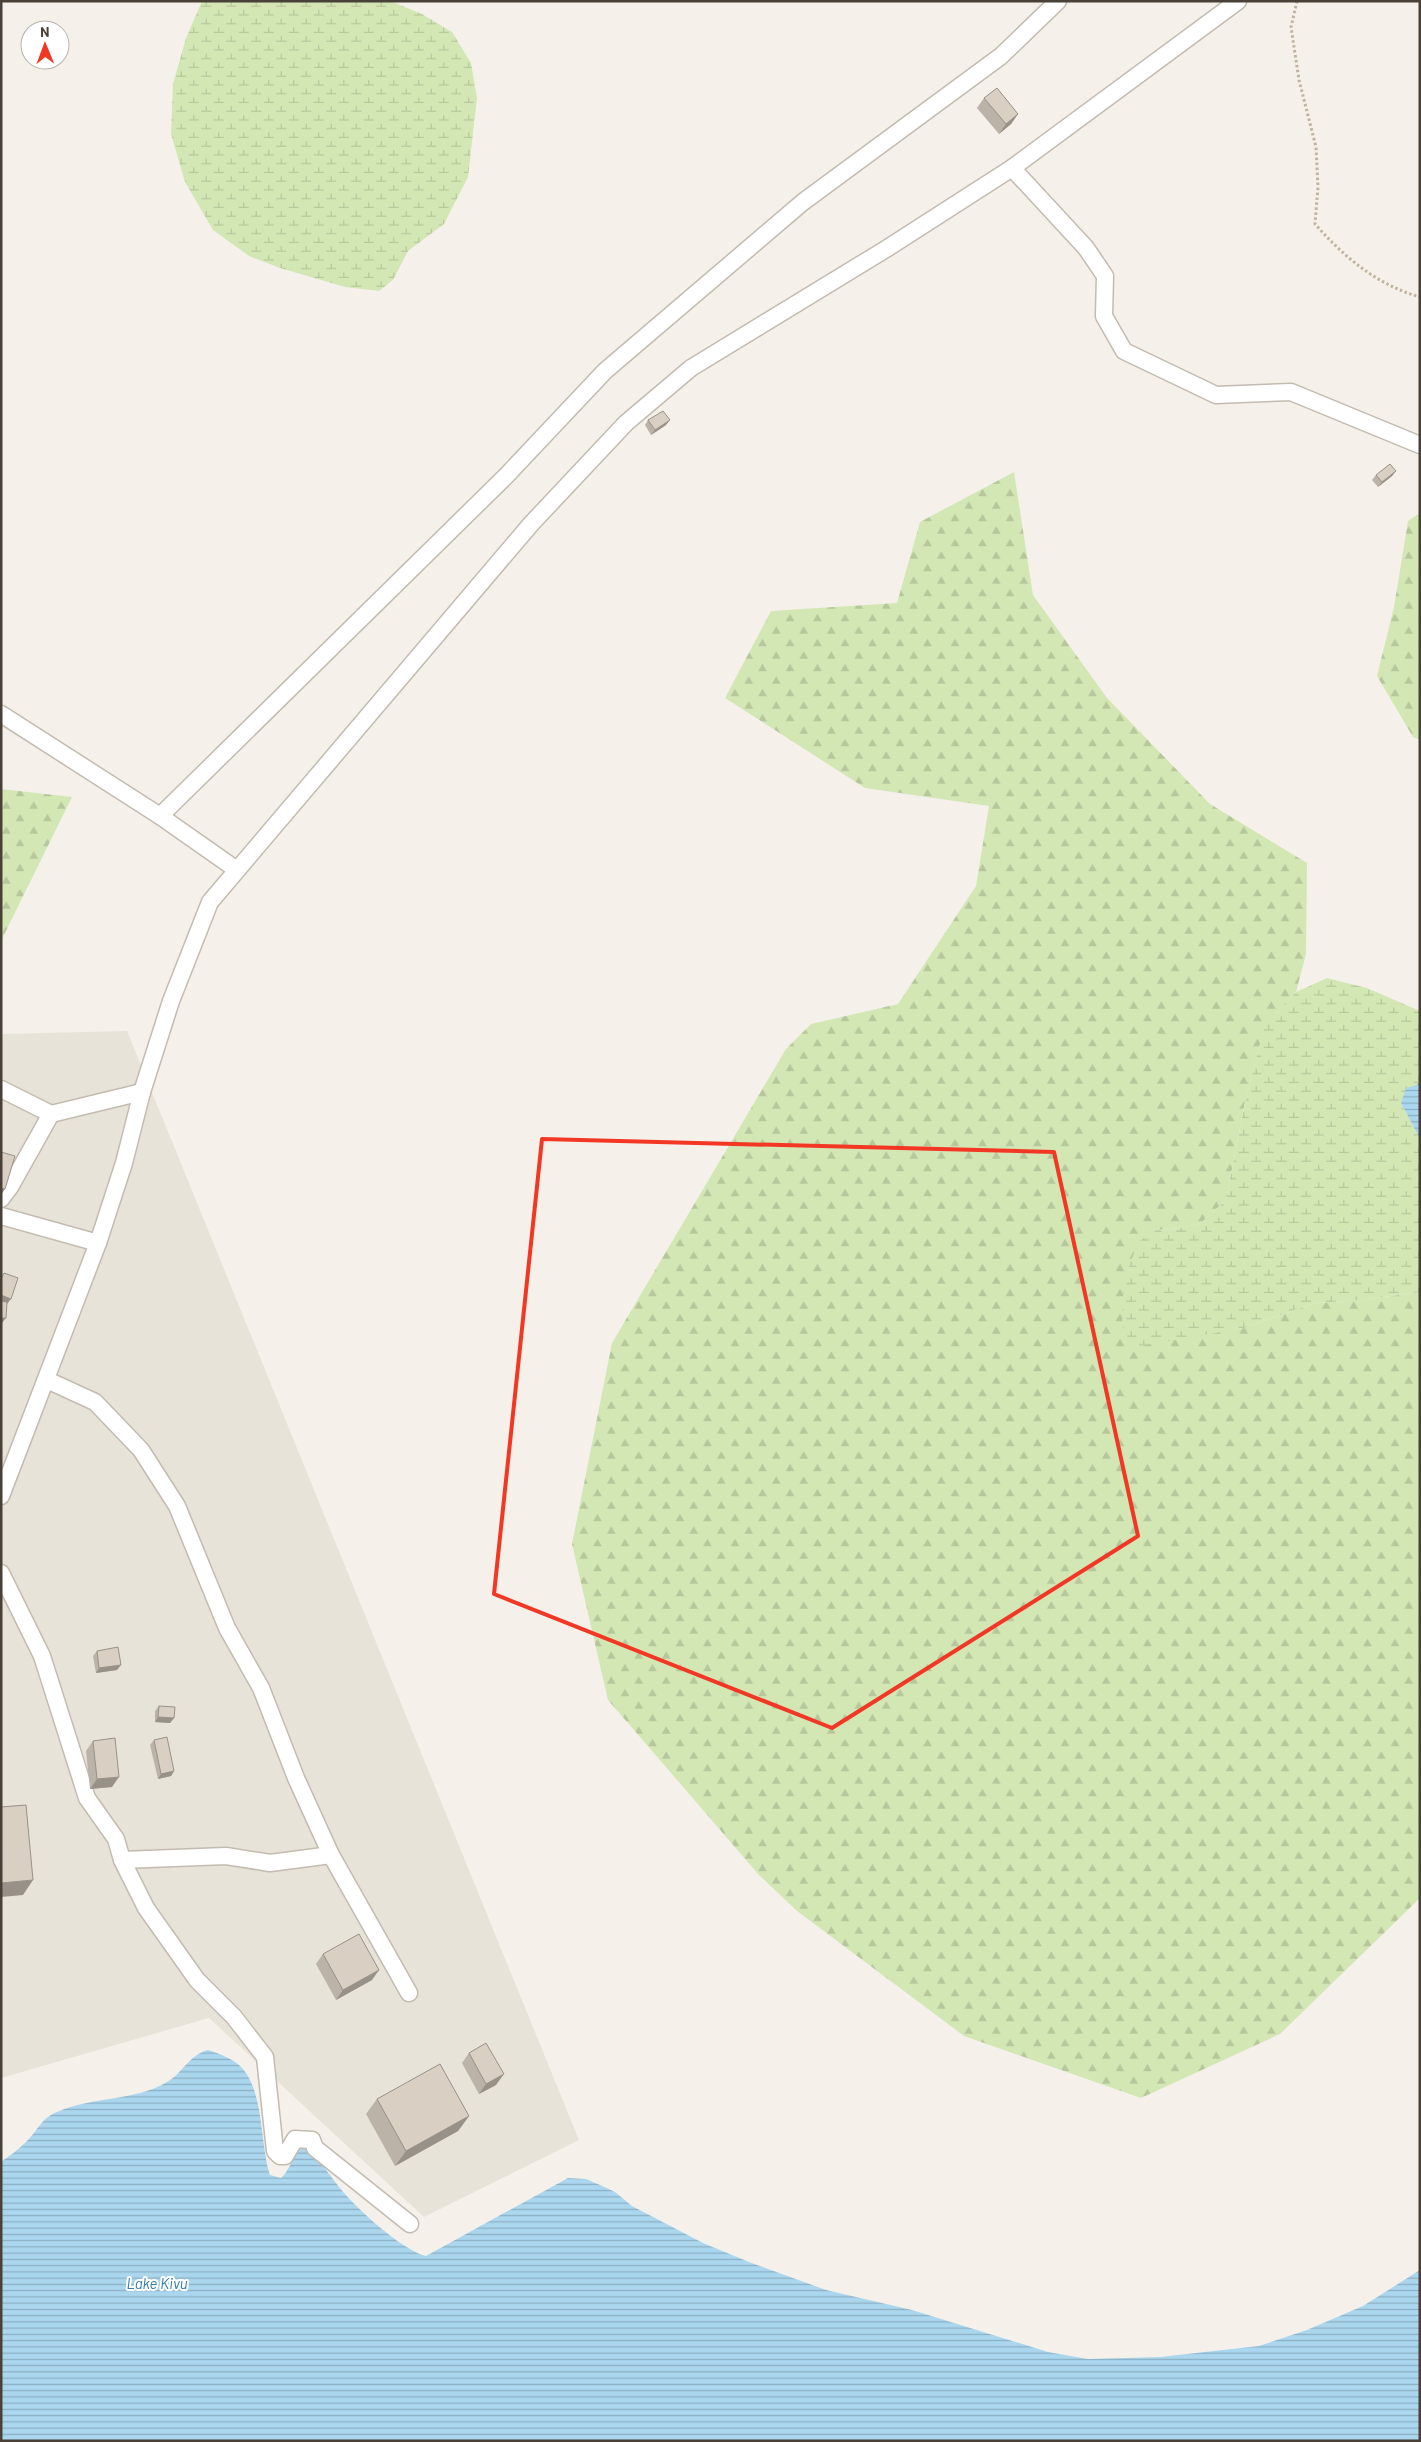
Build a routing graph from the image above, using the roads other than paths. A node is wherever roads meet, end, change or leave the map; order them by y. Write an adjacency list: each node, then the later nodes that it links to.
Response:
1 (1058, 1): 6 (street)
2 (1238, 1): 3 (street)
3 (1012, 168): 4 (street); 7 (street)
4 (1420, 445)
5 (1, 714): 6 (street)
6 (160, 816): 7 (street)
7 (237, 870): 9 (street)
8 (1, 1089): 10 (street)
9 (142, 1092): 10 (street); 13 (street)
10 (51, 1114): 11 (street)
11 (1, 1199)
12 (1, 1216): 13 (street)
13 (98, 1243): 14 (street)
14 (47, 1380): 15 (street); 17 (street)
15 (1, 1496)
16 (1, 1573): 18 (street)
17 (331, 1855): 18 (street); 19 (street)
18 (122, 1860): 20 (street)
19 (409, 1993)
20 (410, 2224)

